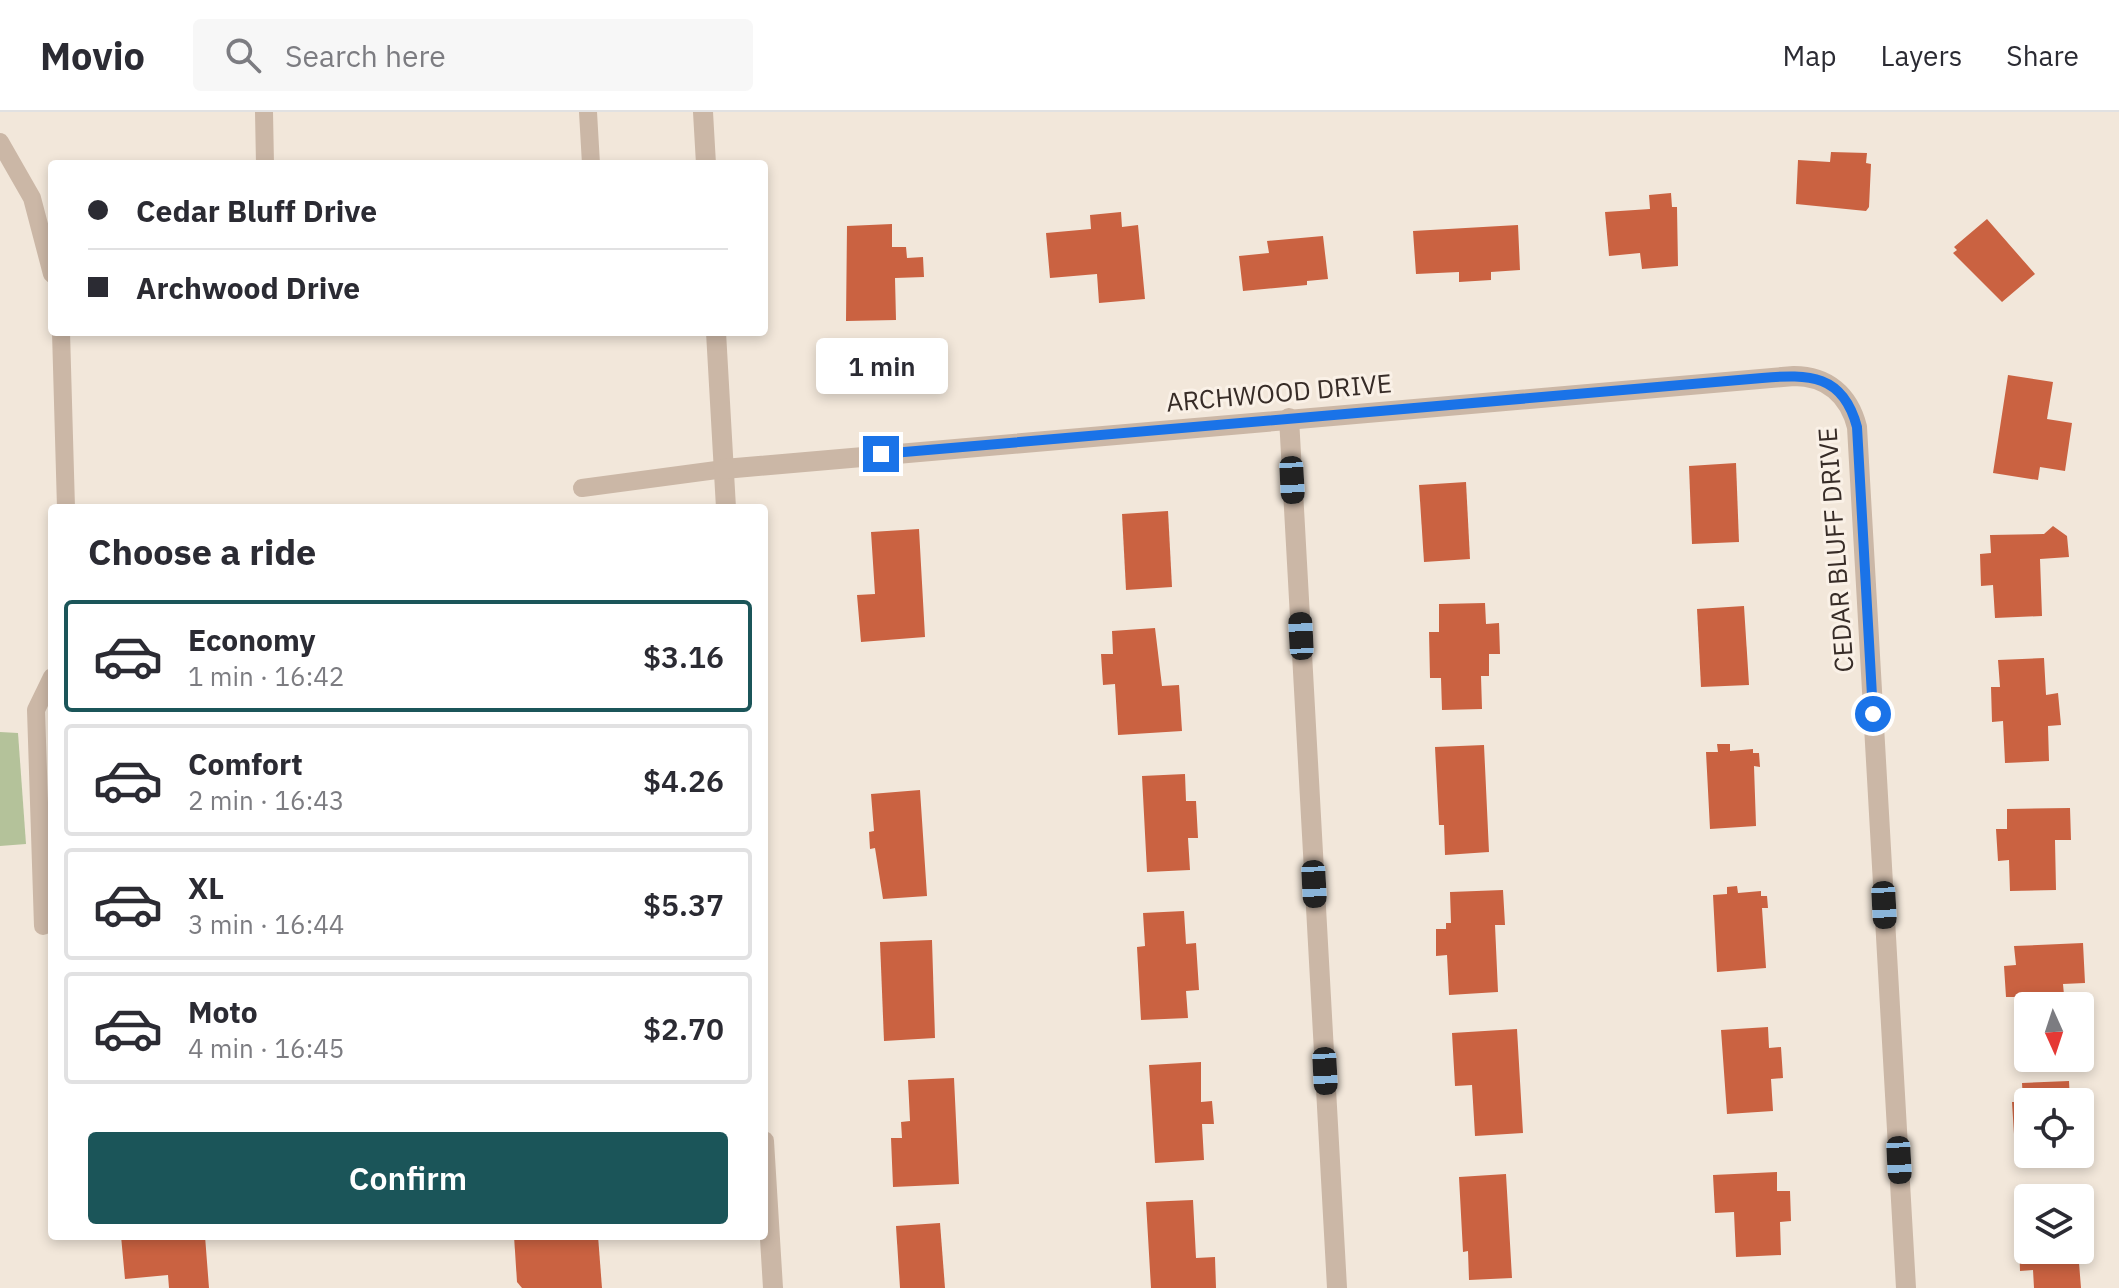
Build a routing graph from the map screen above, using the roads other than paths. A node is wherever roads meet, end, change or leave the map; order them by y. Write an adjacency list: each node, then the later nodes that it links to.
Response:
1 (264, 112): 5 (lane)
2 (588, 112): 6 (lane)
3 (703, 112): 7 (street)
4 (0, 142): 8 (lane)
5 (265, 160)
6 (591, 160)
7 (706, 160)
8 (48, 259)
9 (61, 336): 15 (lane)
10 (716, 336): 13 (street)
11 (1835, 389): 12 (street, ARCHWOOD DRIVE); 22 (street, CEDAR BLUFF DRIVE)
12 (1289, 418): 13 (street, ARCHWOOD DRIVE); 21 (street)
13 (724, 469): 14 (lane); 16 (street)
14 (582, 488)
15 (66, 504)
16 (726, 504)
17 (48, 685): 18 (lane)
18 (43, 926)
19 (768, 1206): 20 (street)
20 (773, 1288)
21 (1337, 1288)
22 (1906, 1288)

